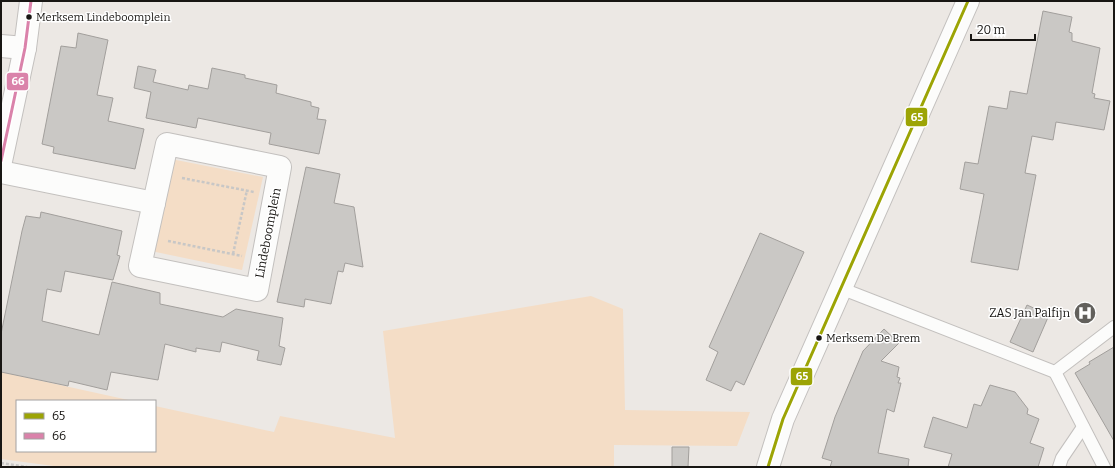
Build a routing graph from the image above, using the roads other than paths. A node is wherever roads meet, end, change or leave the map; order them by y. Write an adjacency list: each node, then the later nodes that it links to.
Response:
1 (31, 1): 4 (street)
2 (968, 1): 8 (street)
3 (1, 46): 4 (street)
4 (25, 48): 5 (street)
5 (1, 161)
6 (1, 172): 7 (street)
7 (154, 203): 7 (street, Lindeboomplein)
8 (840, 288): 10 (lane); 12 (street)
9 (1114, 327): 10 (lane)
10 (1055, 372): 11 (lane)
11 (1083, 427): 13 (lane); 14 (lane)
12 (768, 467)
13 (1059, 467)
14 (1104, 467)

